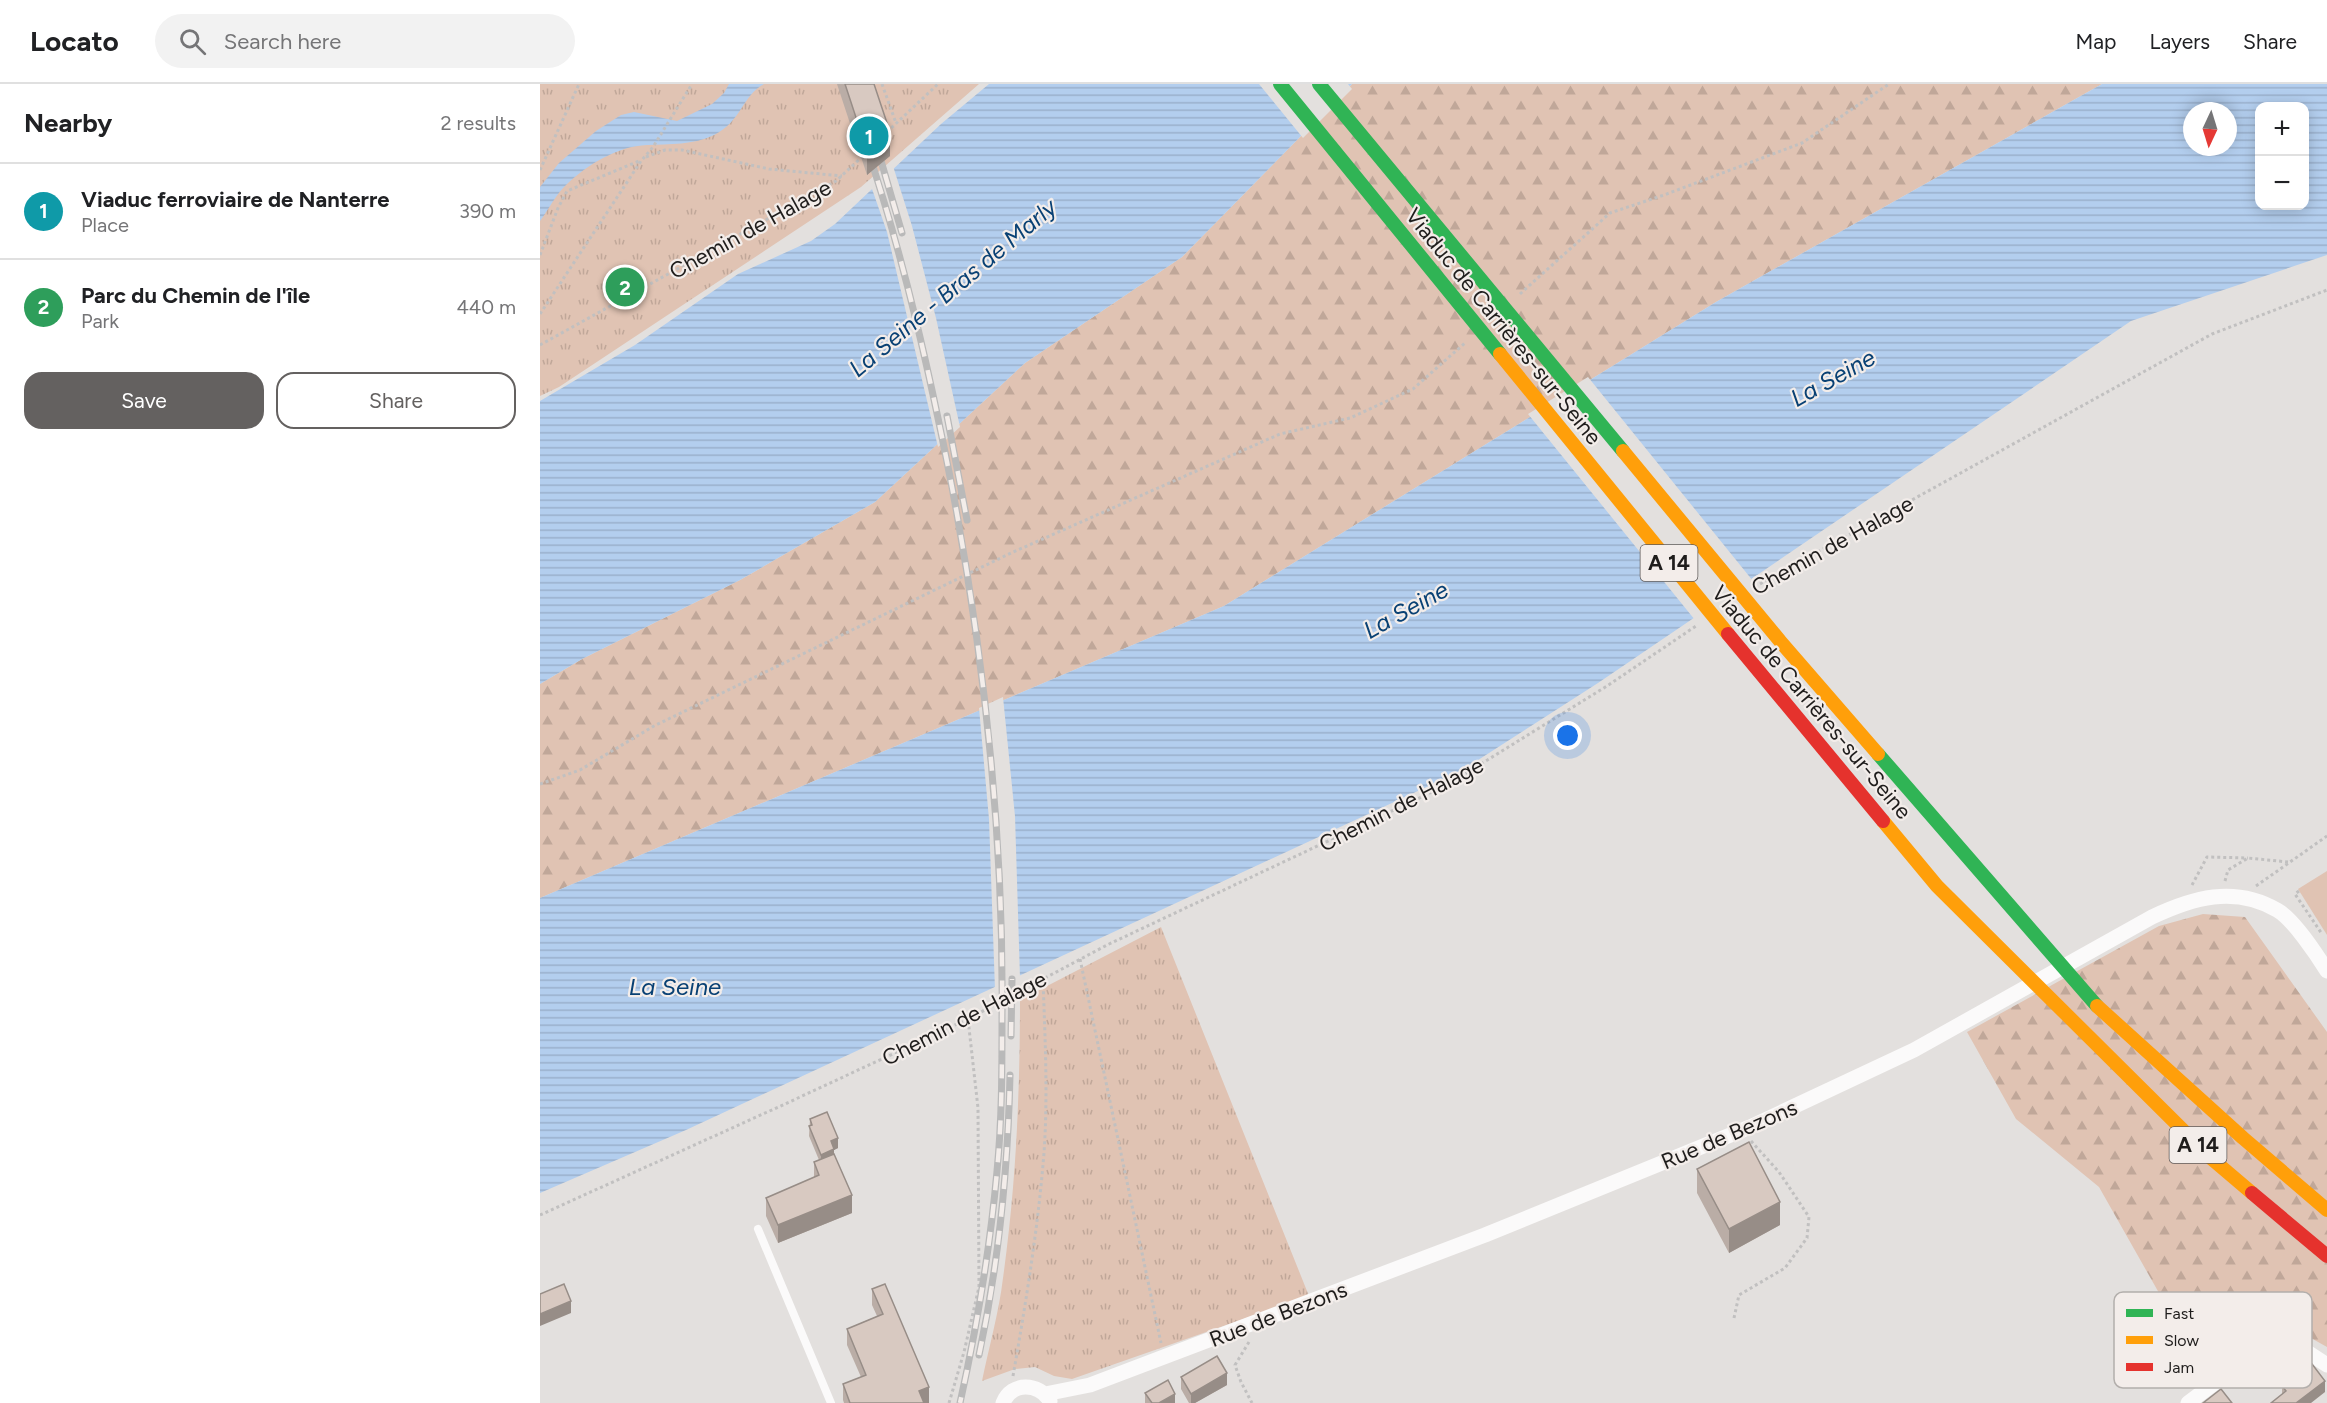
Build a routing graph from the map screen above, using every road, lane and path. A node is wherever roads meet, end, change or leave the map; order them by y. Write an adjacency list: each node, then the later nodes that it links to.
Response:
1 (579, 84): 12 (path)
2 (692, 84): 11 (path)
3 (882, 84): 8 (path)
4 (938, 84): 8 (path)
5 (1280, 84): 41 (highway, Viaduc de Carrières-sur-Seine / A 14)
6 (1319, 84): 38 (highway, Viaduc de Carrières-sur-Seine / A 14)
7 (1889, 84): 16 (path)
8 (896, 123): 9 (path)
9 (881, 138)
10 (865, 153): 13 (path, Chemin de Halage)
11 (643, 159): 13 (path); 14 (path); 17 (path)
12 (540, 170)
13 (842, 176): 19 (path, Chemin de Halage)
14 (540, 255)
15 (2327, 290): 20 (path, Chemin de Halage)
16 (1516, 297)
17 (540, 314)
18 (1473, 335): 22 (path)
19 (540, 345)
20 (1752, 589)
21 (1703, 621): 31 (path, Chemin de Halage)
22 (540, 784)
23 (2327, 836): 25 (path)
24 (2248, 858): 25 (path); 27 (path); 29 (path)
25 (2289, 862): 28 (path)
26 (2299, 891): 30 (path)
27 (2221, 895): 28 (street, Rue de Bezons); 29 (street, Rue de Bezons)
28 (2239, 898): 32 (street, Rue de Bezons)
29 (2183, 903): 35 (street, Rue de Bezons)
30 (2327, 941)
31 (1080, 959): 33 (path, Chemin de Halage); 45 (path)
32 (2327, 971)
33 (1043, 979): 34 (path, Chemin de Halage); 49 (path)
34 (968, 1019): 39 (path, Chemin de Halage); 52 (path)
35 (1745, 1129): 36 (path); 42 (street, Rue de Bezons)
36 (1752, 1144): 37 (path); 43 (path)
37 (1747, 1150)
38 (2327, 1210)
39 (540, 1215)
40 (758, 1228): 51 (lane)
41 (2327, 1256)
42 (1266, 1318): 45 (street, Rue de Bezons); 54 (path)
43 (1734, 1318)
44 (2312, 1355): 46 (street)
45 (1164, 1357): 47 (street, Rue de Bezons)
46 (2327, 1365)
47 (1090, 1385): 50 (street, Rue de Bezons); 53 (street, Rue de Bezons)
48 (2208, 1388): 55 (street)
49 (1007, 1398): 50 (street, Rue de Bezons)
50 (1048, 1399)
51 (831, 1403)
52 (949, 1403)
53 (1066, 1403)
54 (1252, 1403)
55 (2188, 1403)

